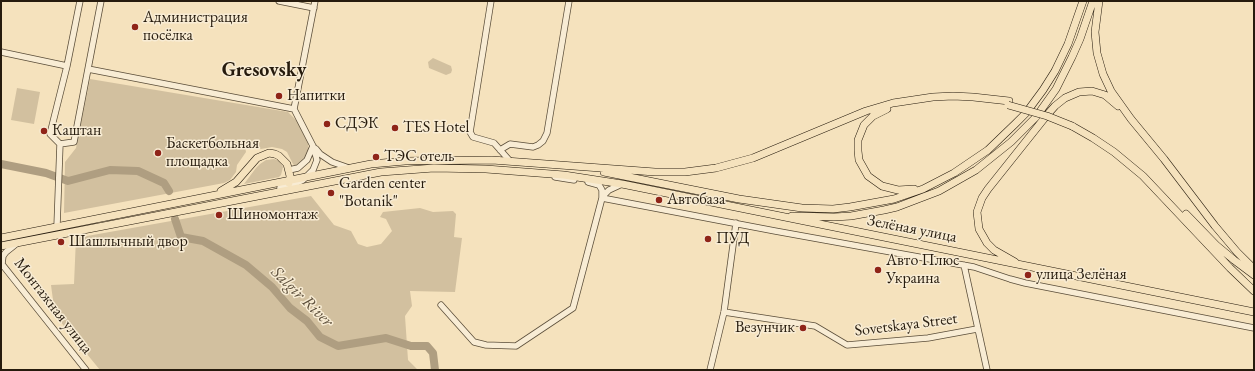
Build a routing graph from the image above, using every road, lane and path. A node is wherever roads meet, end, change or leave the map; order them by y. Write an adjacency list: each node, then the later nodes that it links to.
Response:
1 (80, 1): 12 (street)
2 (101, 1): 13 (street)
3 (279, 1): 10 (street)
4 (315, 1): 10 (street)
5 (491, 1): 20 (street)
6 (569, 1): 20 (street)
7 (1084, 1): 30 (main road)
8 (1093, 1): 34 (main road)
9 (1099, 1): 16 (main road)
10 (314, 8): 15 (street)
11 (1, 52): 12 (street)
12 (67, 66): 18 (street)
13 (88, 69): 15 (street); 18 (street)
14 (1008, 103): 17 (main road, bridge); 22 (main road); 30 (main road)
15 (294, 109): 19 (street)
16 (1131, 119): 42 (main road); 43 (main road)
17 (1072, 124): 44 (main road); 45 (main road)
18 (60, 144): 36 (street)
19 (313, 146): 23 (street); 24 (street); 26 (street)
20 (500, 150): 21 (street)
21 (510, 161): 22 (main road); 23 (main road)
22 (582, 167): 30 (main road)
23 (351, 169): 26 (main road)
24 (289, 170): 27 (main road); 31 (main road)
25 (511, 170): 28 (main road, Зелёная улица); 32 (street); 33 (main road, Зелёная улица)
26 (308, 176): 27 (main road); 29 (street)
27 (291, 179): 29 (main road); 31 (main road)
28 (622, 184): 32 (street); 34 (main road, Зелёная улица)
29 (280, 188): 33 (main road)
30 (923, 189)
31 (211, 195): 36 (main road)
32 (602, 196): 35 (street); 46 (street)
33 (246, 197): 38 (main road)
34 (774, 215): 42 (main road, Зелёная улица)
35 (736, 223): 41 (street); 47 (street)
36 (57, 226): 37 (main road)
37 (1, 238)
38 (20, 242): 39 (main road); 40 (street, Монтажная улица)
39 (1, 246)
40 (1, 264): 51 (street, Монтажная улица)
41 (964, 265): 49 (street); 50 (street, Sovetskaya Street)
42 (1022, 266): 48 (main road, Зелёная улица)
43 (1254, 269)
44 (1254, 275)
45 (1254, 291)
46 (441, 305)
47 (724, 312): 50 (street, Sovetskaya Street); 52 (street)
48 (1254, 312)
49 (1254, 328)
50 (977, 329): 53 (street, Sovetskaya Street)
51 (86, 370)
52 (710, 370)
53 (987, 370)

